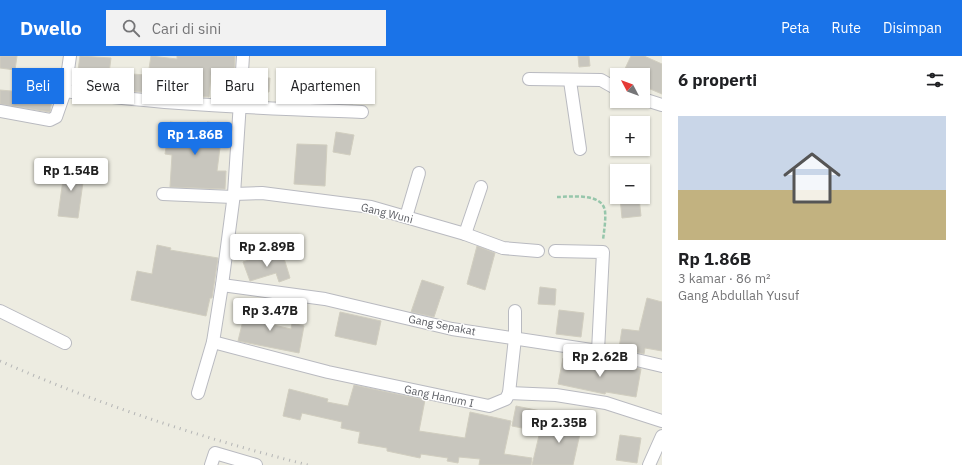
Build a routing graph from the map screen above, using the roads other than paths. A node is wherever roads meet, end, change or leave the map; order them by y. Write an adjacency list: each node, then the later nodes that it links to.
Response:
1 (70, 56): 6 (street)
2 (243, 56): 9 (street)
3 (530, 79): 4 (street)
4 (570, 81): 5 (street); 12 (street)
5 (610, 84)
6 (65, 91): 9 (street); 10 (street)
7 (650, 101): 8 (street)
8 (662, 105)
9 (238, 107): 11 (street); 16 (street)
10 (0, 111)
11 (362, 112)
12 (580, 149)
13 (419, 174): 17 (street)
14 (481, 187): 18 (street)
15 (163, 194): 16 (street, Gang Wuni)
16 (233, 195): 17 (street, Gang Wuni); 21 (street)
17 (406, 217): 18 (street, Gang Wuni)
18 (465, 234): 19 (street, Gang Wuni)
19 (538, 250)
20 (555, 251): 27 (street)
21 (222, 285): 24 (street, Gang Sepakat); 25 (street)
22 (0, 311): 26 (street)
23 (515, 311): 24 (street)
24 (515, 338): 27 (street, Gang Sepakat); 30 (street)
25 (213, 342): 29 (street); 30 (street, Gang Hanum I)
26 (65, 343)
27 (598, 351): 28 (street, Gang Sepakat)
28 (662, 366)
29 (198, 393)
30 (509, 393): 31 (street)
31 (662, 421)
32 (662, 436): 35 (street)
33 (211, 465): 34 (street)
34 (256, 465)
35 (649, 465)

